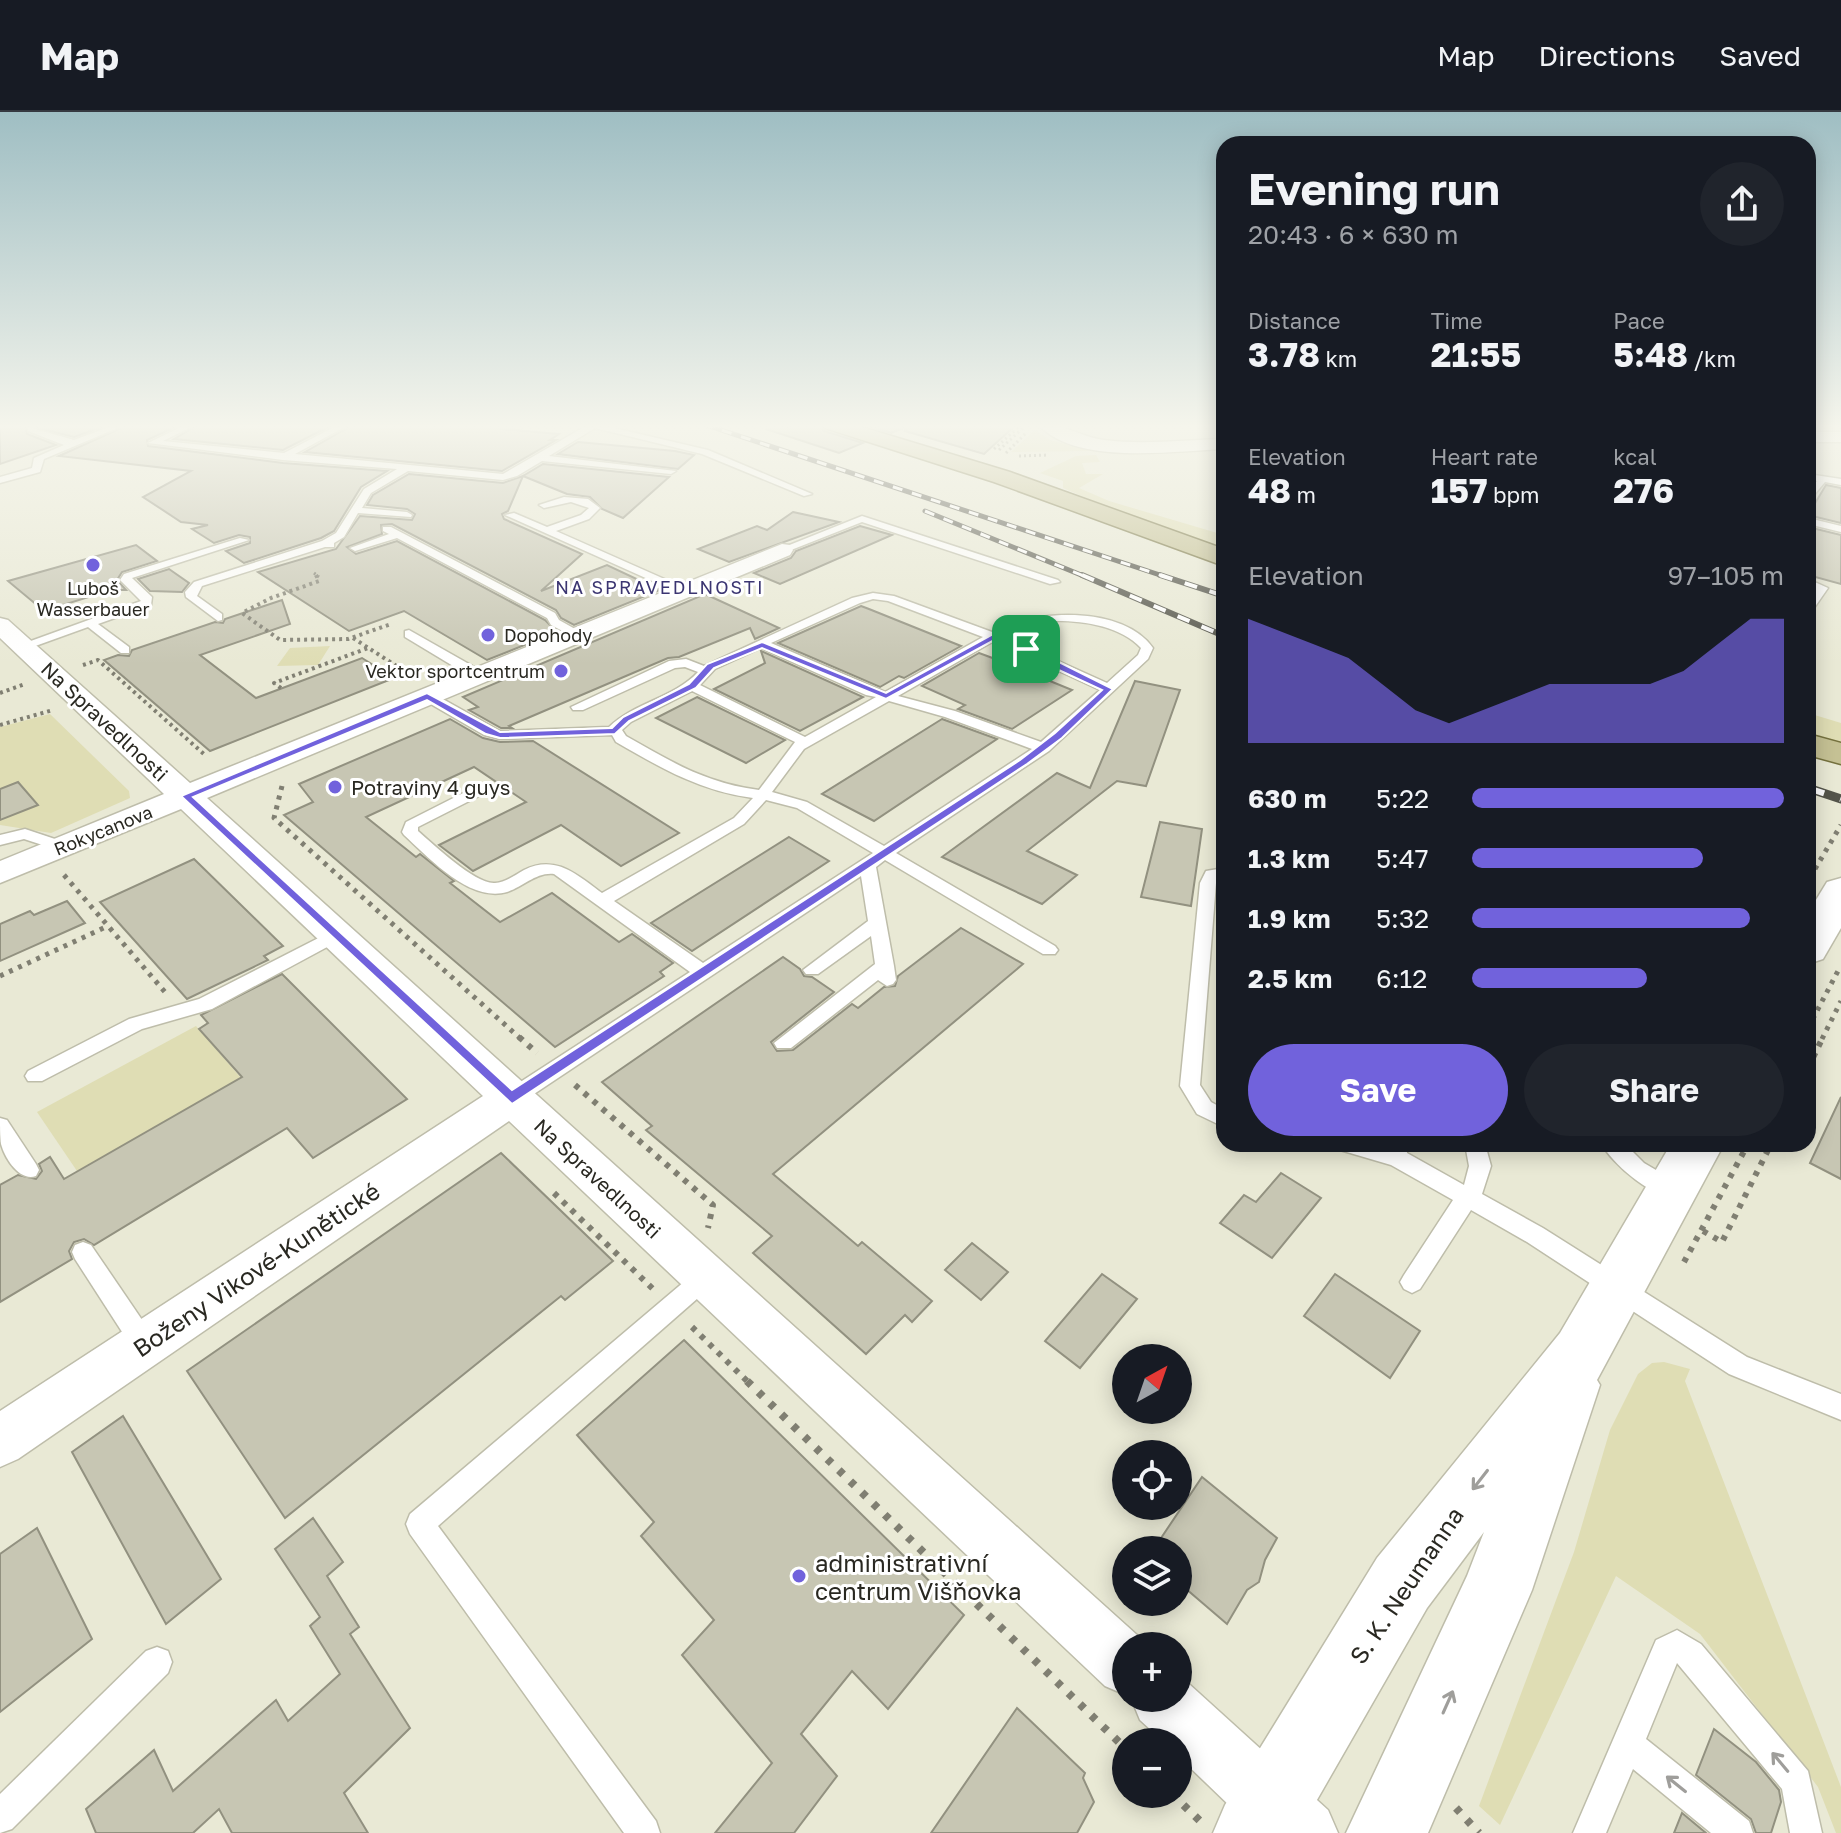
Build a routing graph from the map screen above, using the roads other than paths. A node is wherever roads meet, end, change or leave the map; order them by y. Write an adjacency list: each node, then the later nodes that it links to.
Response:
1 (359, 504): 6 (lane)
2 (548, 504): 5 (lane)
3 (591, 504): 9 (lane)
4 (1077, 504): 17 (main road)
5 (544, 505)
6 (355, 510): 7 (lane); 20 (lane)
7 (407, 515)
8 (510, 515): 13 (lane)
9 (571, 522): 11 (lane); 13 (lane)
10 (1816, 523): 12 (lane)
11 (586, 529)
12 (1841, 529)
13 (547, 531): 19 (lane)
14 (244, 540): 21 (lane)
15 (355, 548): 24 (lane)
16 (782, 550): 18 (lane); 19 (street, Rokycanova)
17 (1216, 555)
18 (1054, 582)
19 (683, 591): 24 (street, Rokycanova)
20 (218, 617)
21 (91, 624): 27 (lane); 28 (lane)
22 (0, 625): 27 (street, Na Spravedlnosti)
23 (409, 634): 30 (lane)
24 (578, 634): 30 (street, Rokycanova)
25 (993, 637): 26 (lane); 33 (lane); 33 (lane); 34 (lane)
26 (762, 644): 29 (lane); 34 (lane)
27 (23, 646): 43 (street, Na Spravedlnosti)
28 (125, 650)
29 (704, 670): 31 (lane); 35 (lane)
30 (478, 675): 32 (street, Rokycanova)
31 (692, 686): 36 (lane); 37 (lane)
32 (422, 687): 36 (lane); 43 (street, Rokycanova)
33 (1109, 689): 39 (lane)
34 (886, 697): 37 (lane); 39 (lane)
35 (578, 707)
36 (615, 731): 42 (lane)
37 (805, 742): 42 (lane)
38 (1816, 746): 40 (main road)
39 (1044, 748): 45 (lane)
40 (1841, 754)
41 (484, 788): 51 (lane)
42 (762, 794): 45 (lane); 51 (lane)
43 (186, 796): 46 (street, Rokycanova); 53 (street, Na Spravedlnosti)
44 (0, 840): 46 (lane)
45 (884, 853): 47 (lane); 55 (lane)
46 (61, 857): 48 (street, Rokycanova)
47 (867, 864): 52 (lane); 57 (lane)
48 (0, 873)
49 (1216, 874): 61 (lane)
50 (1841, 891): 54 (street)
51 (602, 900): 57 (lane)
52 (877, 923): 56 (lane); 58 (lane)
53 (336, 935): 59 (lane); 60 (street, Na Spravedlnosti)
54 (1816, 935)
55 (1049, 950)
56 (812, 970)
57 (703, 972): 60 (lane)
58 (784, 1043)
59 (35, 1076)
60 (512, 1098): 73 (street, Na Spravedlnosti); 74 (street, Boženy Vikové-Kunětické)
61 (1216, 1114)
62 (0, 1126): 67 (lane)
63 (1398, 1152): 68 (lane)
64 (1476, 1152): 68 (lane)
65 (1620, 1152): 69 (lane)
66 (1697, 1152): 69 (street, S. K. Neumanna)
67 (28, 1170)
68 (1470, 1198): 71 (lane); 72 (lane)
69 (1688, 1210): 72 (street, S. K. Neumanna)
70 (83, 1252): 74 (lane)
71 (1412, 1282)
72 (1617, 1288): 75 (street, S. K. Neumanna); 76 (lane)
73 (689, 1292): 78 (street, Na Spravedlnosti); 84 (lane)
74 (144, 1344): 77 (street, Boženy Vikové-Kunětické)
75 (1581, 1353): 83 (street, S. K. Neumanna, one-way to 83); 85 (street, S. K. Neumanna, one-way to 75)
76 (1841, 1407)
77 (0, 1441)
78 (1112, 1653)
79 (157, 1662): 82 (lane)
80 (1173, 1712): 83 (street)
81 (1628, 1745): 86 (lane); 87 (lane, one-way to 81); 88 (lane, one-way to 81)
82 (0, 1817)
83 (1258, 1822)
84 (644, 1833)
85 (1386, 1833)
86 (1589, 1833)
87 (1737, 1833)
88 (1806, 1833)

